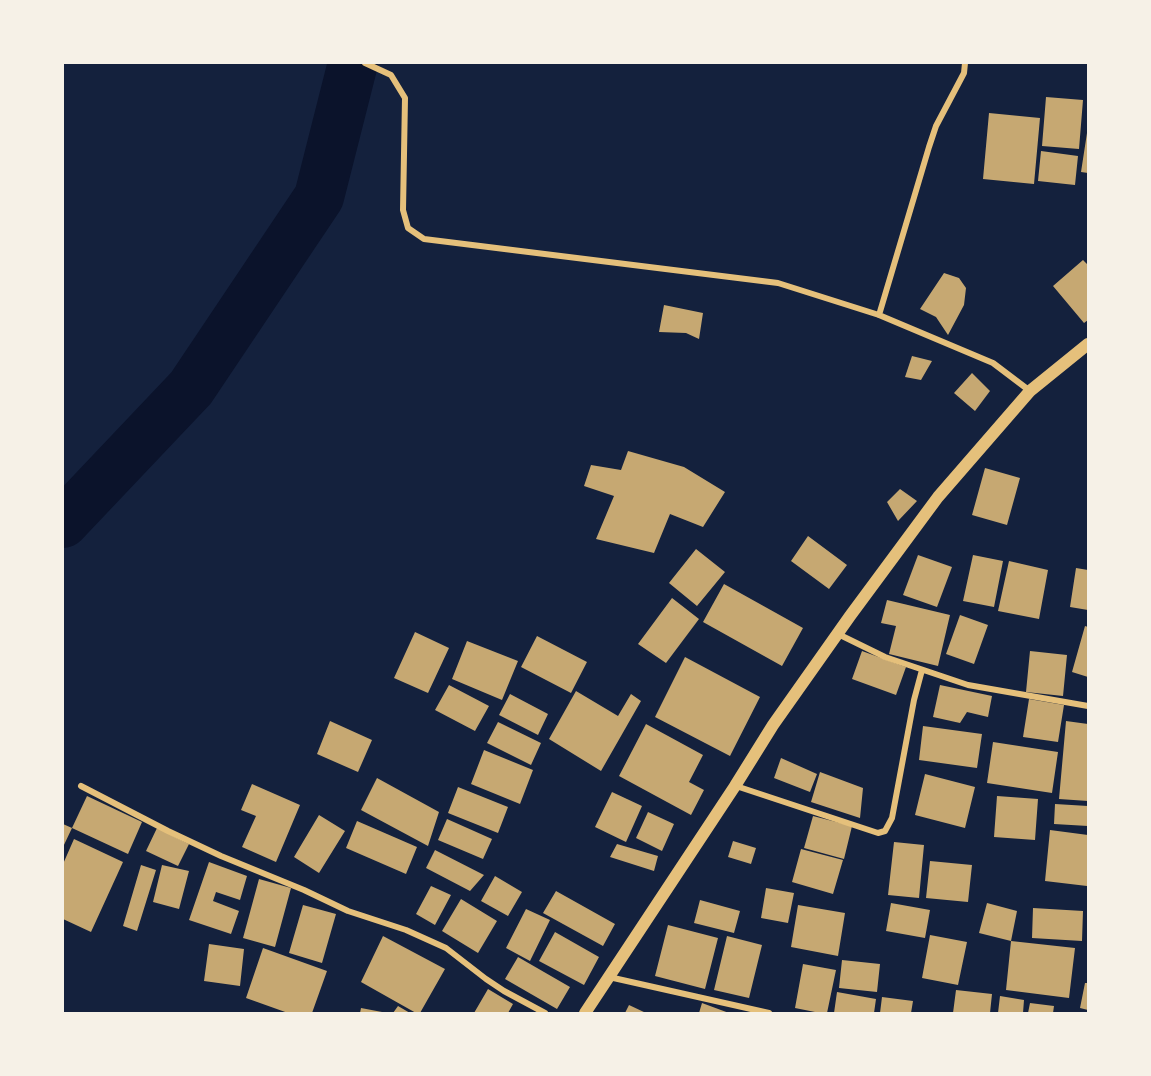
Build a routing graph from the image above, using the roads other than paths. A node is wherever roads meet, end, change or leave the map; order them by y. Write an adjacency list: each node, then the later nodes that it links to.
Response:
1 (365, 63): 3 (street)
2 (965, 63): 3 (street)
3 (879, 315): 5 (street)
4 (1088, 344): 5 (main road)
5 (1030, 391): 6 (main road)
6 (837, 634): 7 (street); 10 (main road)
7 (922, 670): 8 (street); 10 (street)
8 (1088, 706)
9 (81, 786): 12 (street)
10 (735, 786): 11 (main road)
11 (609, 977): 13 (main road); 14 (street)
12 (545, 1013)
13 (585, 1013)
14 (769, 1013)

